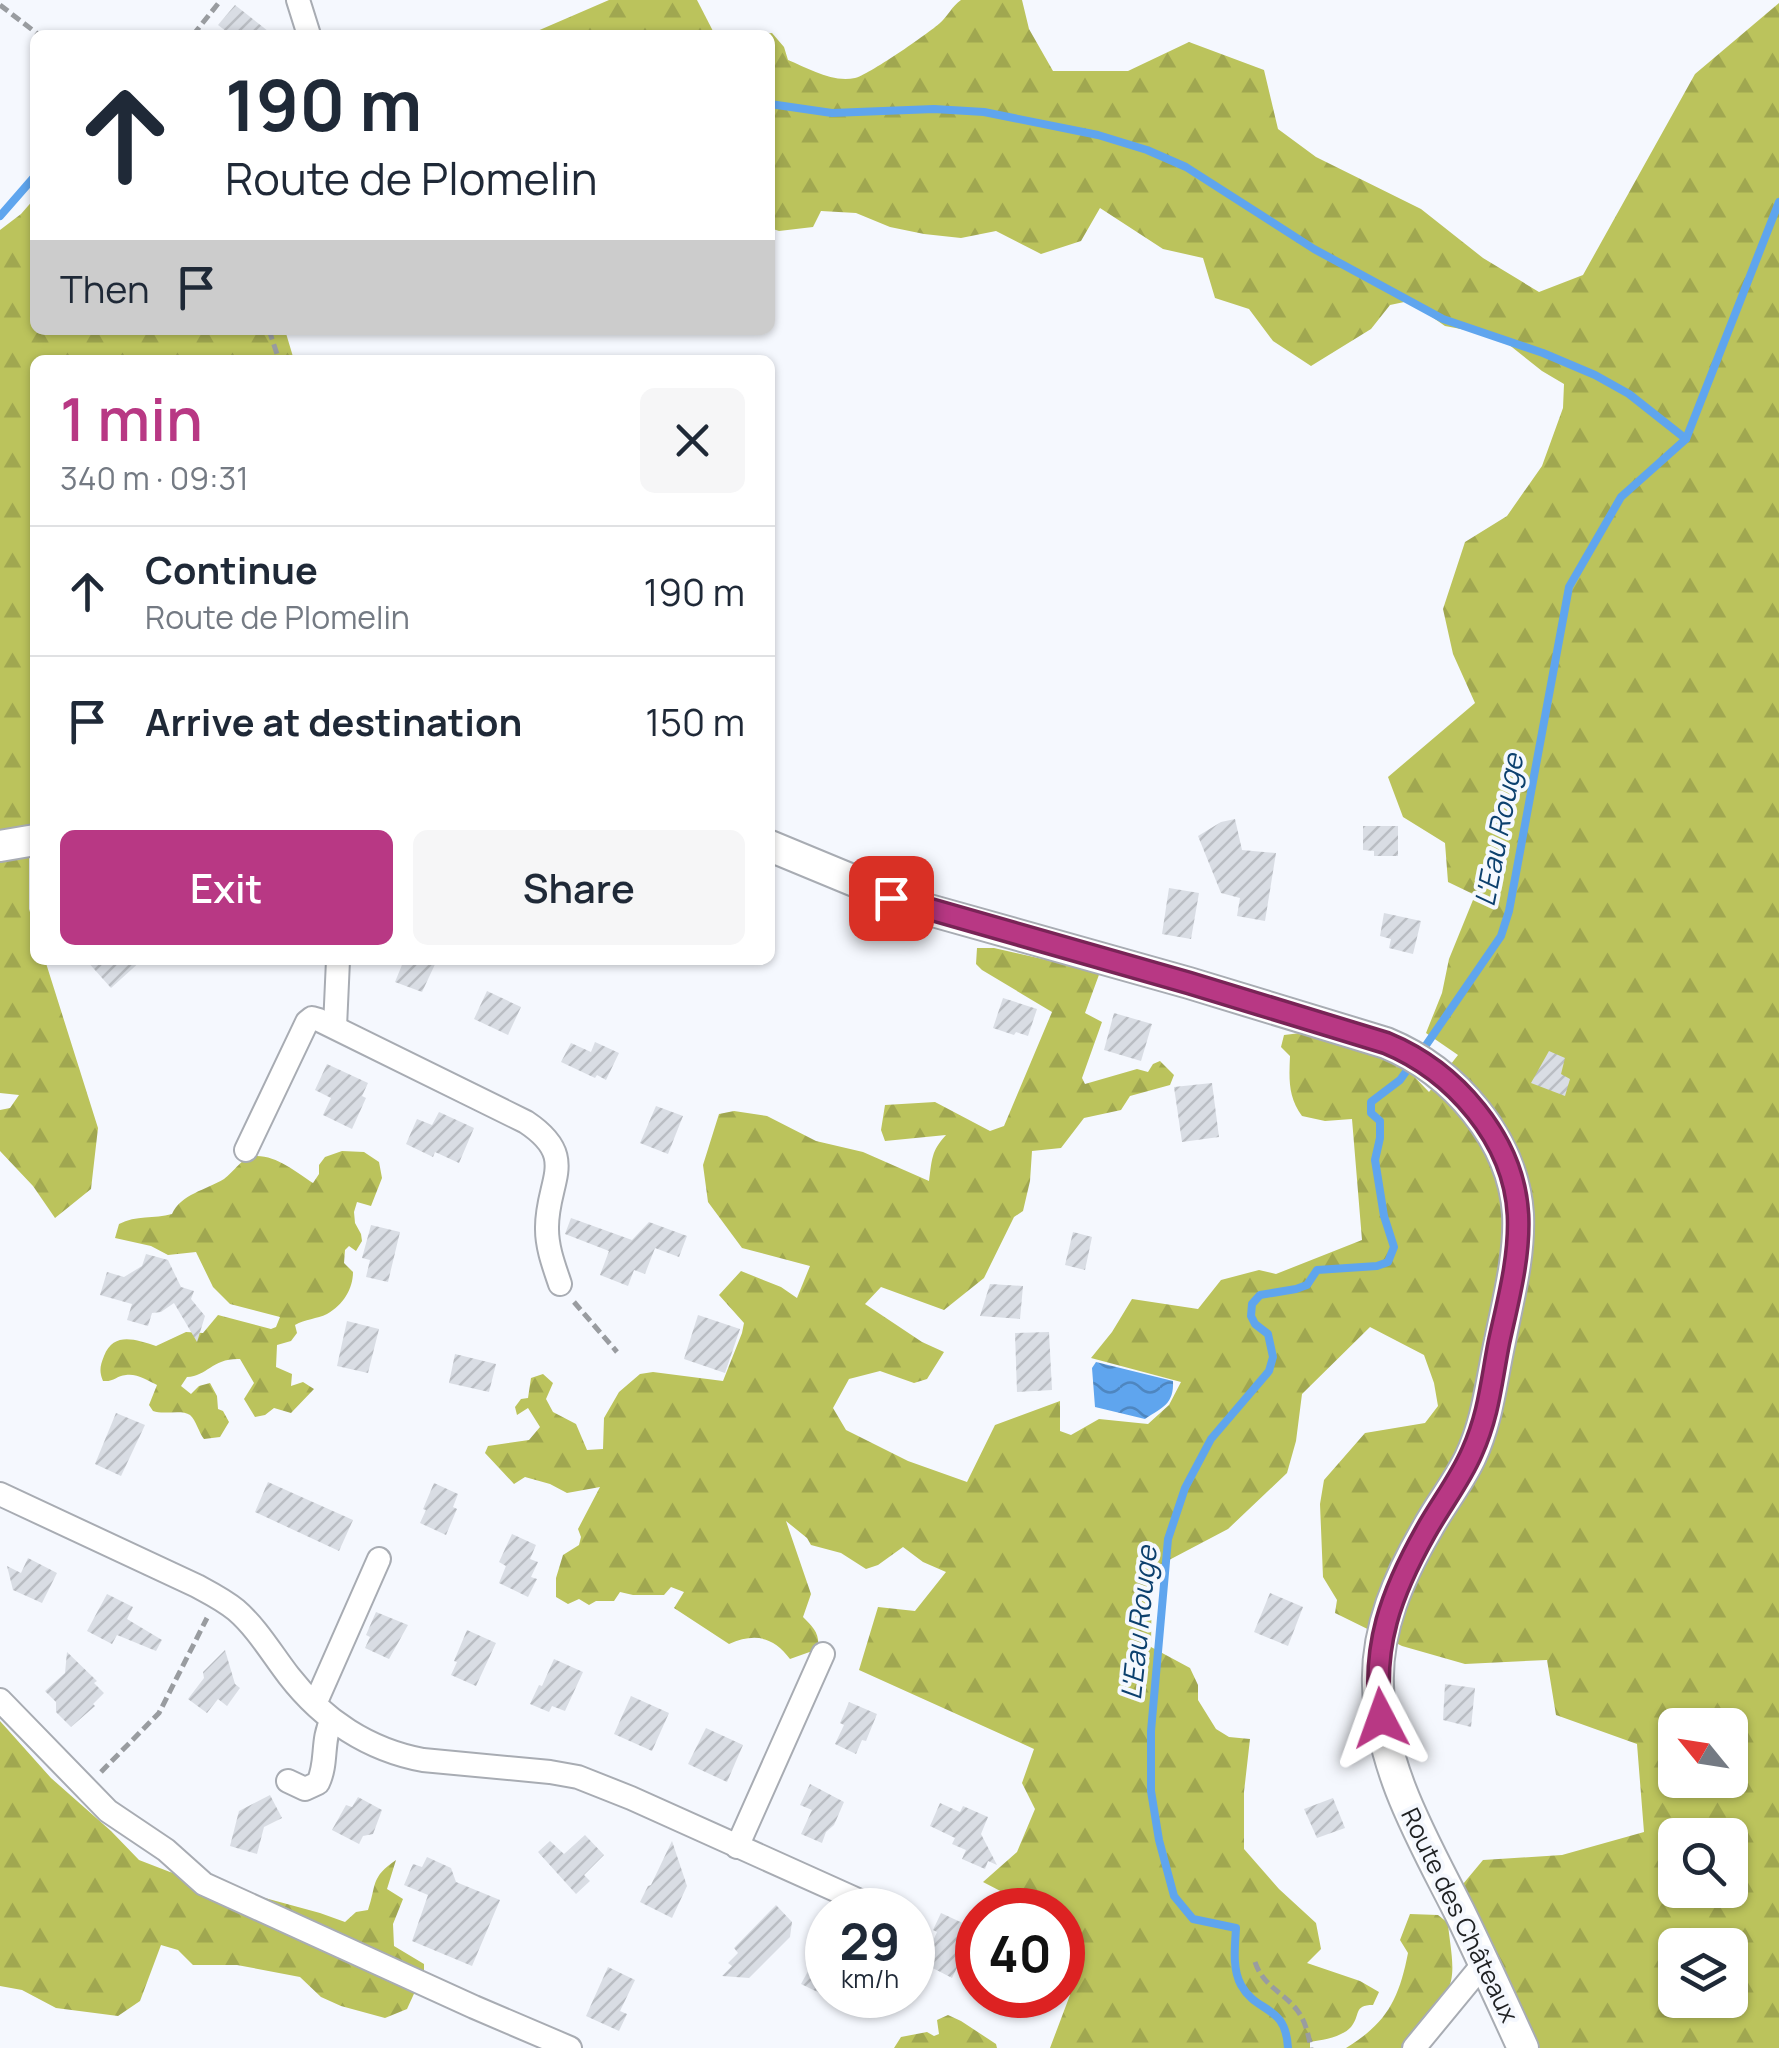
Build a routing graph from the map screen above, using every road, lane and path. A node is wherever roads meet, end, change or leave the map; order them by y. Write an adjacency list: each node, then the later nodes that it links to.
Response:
1 (222, 0): 5 (path)
2 (298, 0): 6 (street)
3 (0, 5): 4 (path)
4 (32, 30)
5 (197, 30)
6 (307, 30)
7 (30, 841): 8 (street)
8 (0, 846)
9 (775, 848): 26 (street, Route des Châteaux)
10 (338, 965): 11 (street)
11 (335, 1028): 12 (street); 13 (street)
12 (246, 1150)
13 (560, 1284): 14 (path)
14 (617, 1352)
15 (0, 1494): 17 (street)
16 (378, 1559): 20 (street)
17 (218, 1597): 20 (street); 22 (path)
18 (823, 1654): 23 (street)
19 (0, 1700): 22 (street)
20 (324, 1712): 21 (street); 23 (street)
21 (288, 1782)
22 (85, 1788): 27 (street)
23 (737, 1847): 24 (street)
24 (830, 1888)
25 (1256, 1962): 28 (path)
26 (1484, 1963): 29 (street); 30 (street, Route des Châteaux)
27 (570, 2048)
28 (1311, 2048)
29 (1414, 2048)
30 (1522, 2048)

